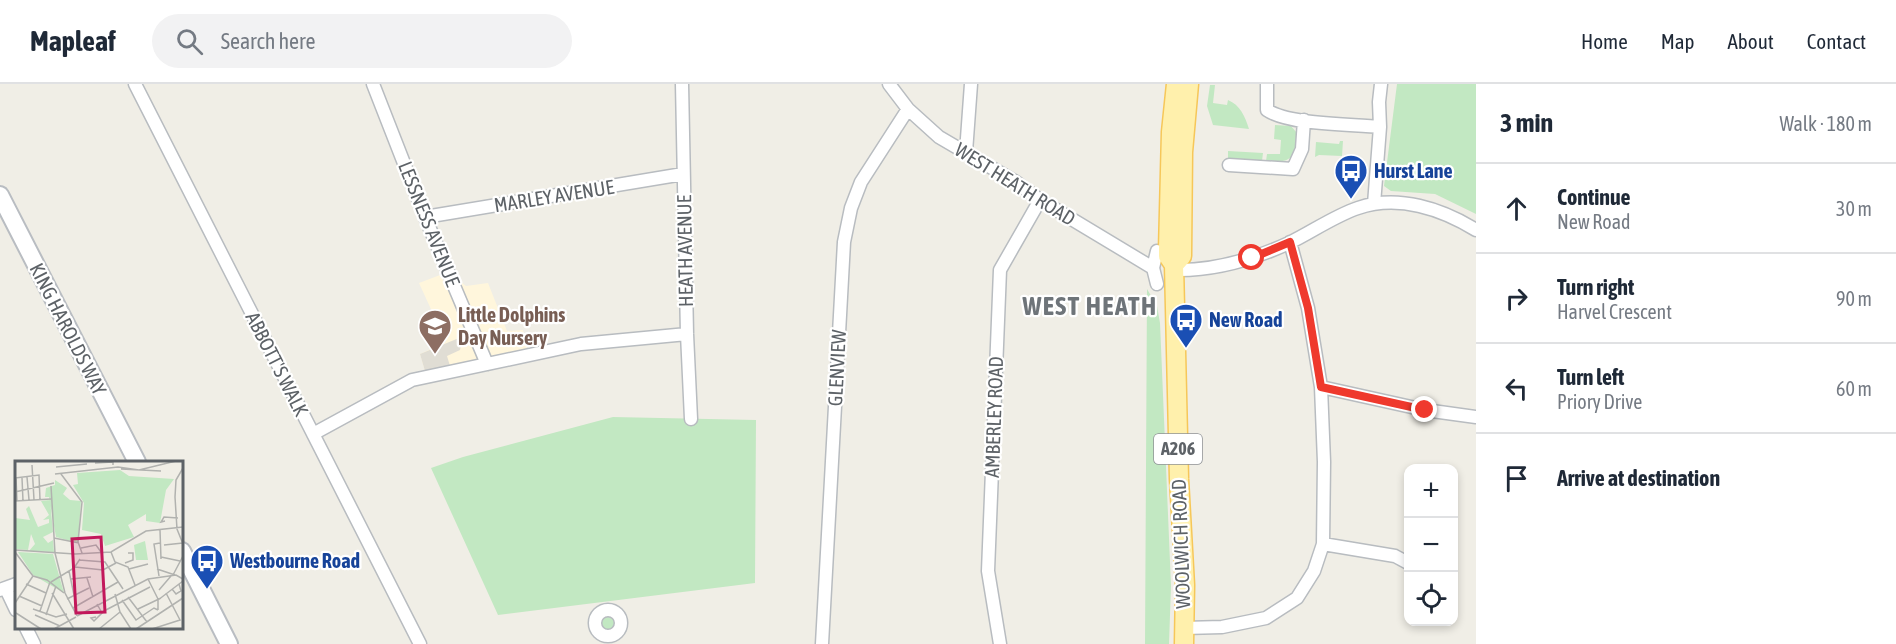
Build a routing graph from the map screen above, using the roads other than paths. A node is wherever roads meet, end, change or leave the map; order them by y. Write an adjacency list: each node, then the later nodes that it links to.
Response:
1 (135, 84): 31 (street, ABBOTT'S WALK)
2 (373, 84): 19 (street, LESSNESS AVENUE)
3 (682, 84): 15 (street, HEATH AVENUE)
4 (889, 84): 10 (street, WEST HEATH ROAD)
5 (971, 84): 13 (street)
6 (1176, 84): 23 (main road, WOOLWICH ROAD / A206)
7 (1189, 84): 23 (main road, WOOLWICH ROAD / A206)
8 (1268, 84): 11 (street)
9 (1381, 84): 12 (street)
10 (908, 109): 13 (street, WEST HEATH ROAD); 43 (street, GLENVIEW)
11 (1304, 120): 12 (street); 14 (street)
12 (1380, 127): 18 (street)
13 (966, 152): 17 (street, WEST HEATH ROAD)
14 (1228, 165)
15 (683, 174): 19 (street, MARLEY AVENUE); 26 (street, HEATH AVENUE)
16 (0, 195): 32 (street, KING HAROLDS WAY)
17 (1040, 200): 24 (street, WEST HEATH ROAD); 44 (street, AMBERLEY ROAD)
18 (1374, 204): 20 (street); 21 (street)
19 (425, 217): 27 (street, LESSNESS AVENUE)
20 (1476, 230)
21 (1290, 242): 23 (street); 28 (street)
22 (1157, 251): 24 (street)
23 (1174, 267): 39 (main road, WOOLWICH ROAD / A206)
24 (1153, 268): 25 (street)
25 (1157, 284)
26 (687, 334): 27 (street); 30 (street, HEATH AVENUE)
27 (487, 364): 31 (street)
28 (1321, 387): 29 (street); 33 (street)
29 (1476, 417)
30 (692, 419)
31 (313, 434): 42 (street, ABBOTT'S WALK)
32 (136, 461)
33 (1323, 544): 35 (street); 39 (street)
34 (183, 552): 41 (street)
35 (1404, 561)
36 (8, 588): 37 (street)
37 (15, 606)
38 (27, 629): 40 (street)
39 (1184, 636)
40 (34, 644)
41 (229, 644)
42 (420, 644)
43 (822, 644)
44 (1000, 644)

